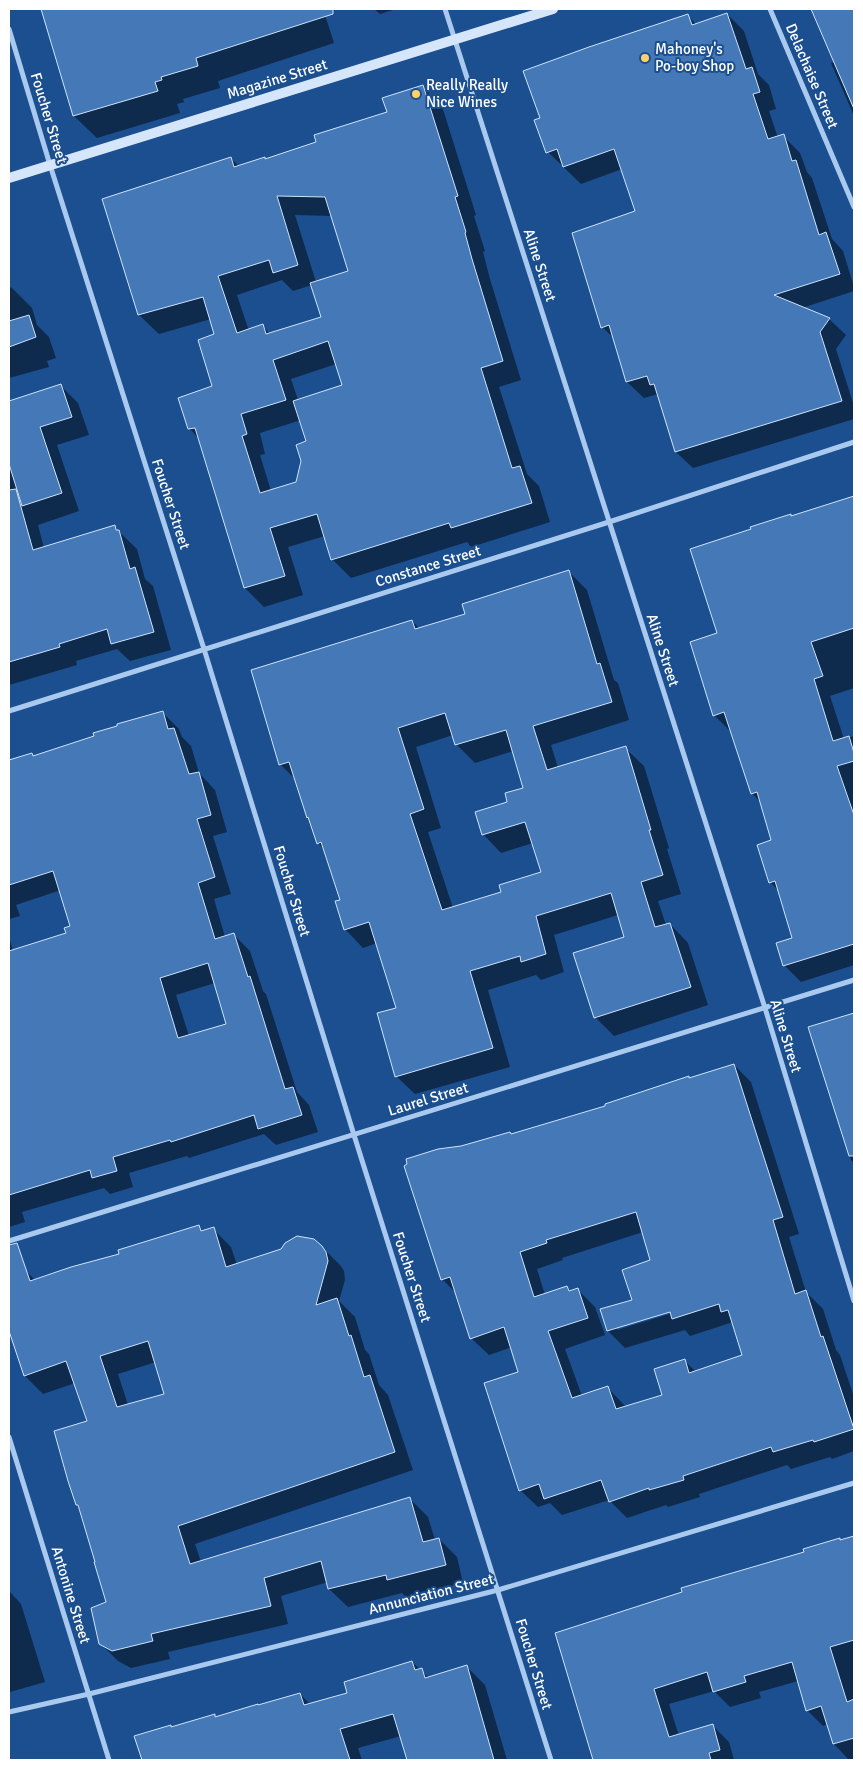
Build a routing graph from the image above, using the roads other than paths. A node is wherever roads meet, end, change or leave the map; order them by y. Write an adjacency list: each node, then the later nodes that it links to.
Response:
1 (445, 9): 5 (street, Aline Street)
2 (553, 9): 5 (street, Magazine Street)
3 (770, 9): 8 (street, Delachaise Street)
4 (9, 29): 6 (street, Foucher Street)
5 (454, 40): 6 (street, Magazine Street); 10 (street, Aline Street)
6 (50, 165): 7 (street, Magazine Street); 11 (street, Foucher Street)
7 (9, 178)
8 (854, 208)
9 (854, 442): 10 (street, Constance Street)
10 (609, 522): 11 (street, Constance Street); 14 (street, Aline Street)
11 (204, 649): 12 (street, Constance Street); 15 (street, Foucher Street)
12 (9, 711)
13 (854, 980): 14 (street, Laurel Street)
14 (765, 1008): 15 (street, Laurel Street); 17 (street, Aline Street)
15 (354, 1135): 16 (street, Laurel Street); 20 (street, Foucher Street)
16 (9, 1241)
17 (854, 1301)
18 (9, 1437): 21 (street, Antonine Street)
19 (854, 1483): 20 (street, Annunciation Street)
20 (498, 1590): 21 (street, Annunciation Street); 24 (street, Foucher Street)
21 (89, 1694): 22 (street, Annunciation Street); 23 (street, Antonine Street)
22 (9, 1712)
23 (109, 1760)
24 (551, 1760)

